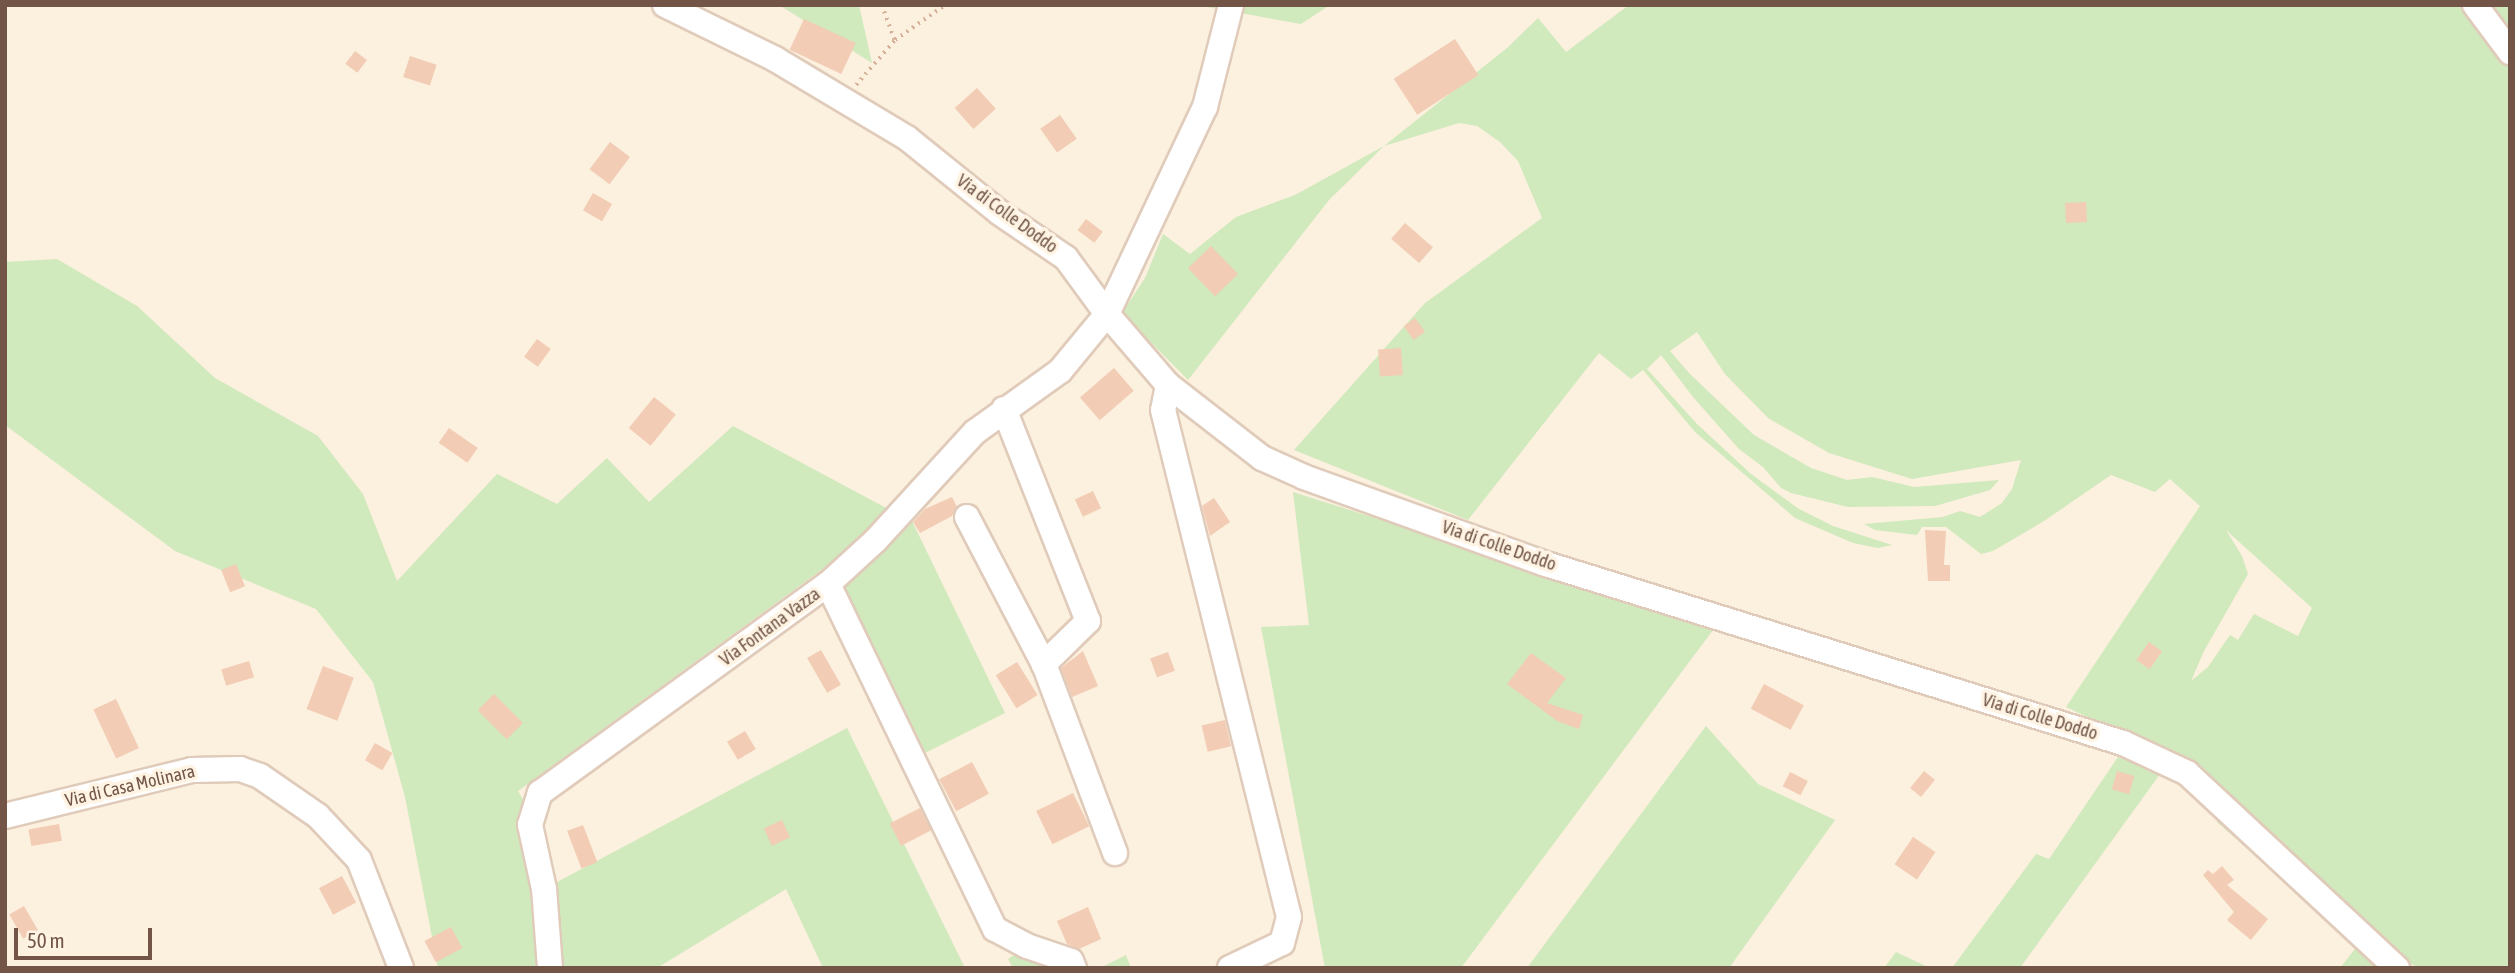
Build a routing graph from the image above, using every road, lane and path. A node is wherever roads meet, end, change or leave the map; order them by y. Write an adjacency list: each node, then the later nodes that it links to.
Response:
1 (665, 5): 8 (street, Via di Colle Doddo)
2 (882, 5): 6 (path)
3 (945, 5): 6 (path)
4 (1231, 5): 9 (street, Via Fontana Vazza)
5 (2475, 5): 7 (street)
6 (895, 40): 8 (path)
7 (2510, 52)
8 (844, 100): 9 (street, Via di Colle Doddo)
9 (1107, 314): 10 (street, Via di Colle Doddo); 11 (street, Via Fontana Vazza)
10 (1168, 385): 20 (street); 21 (street, Via di Colle Doddo)
11 (1004, 409): 13 (street, Via Fontana Vazza); 14 (street)
12 (967, 517): 14 (street)
13 (828, 584): 18 (street, Via Fontana Vazza); 19 (street)
14 (1044, 664): 16 (street)
15 (5, 816): 17 (street, Via di Casa Molinara)
16 (1115, 853)
17 (401, 968)
18 (550, 968)
19 (1074, 968)
20 (1230, 968)
21 (2397, 968)

